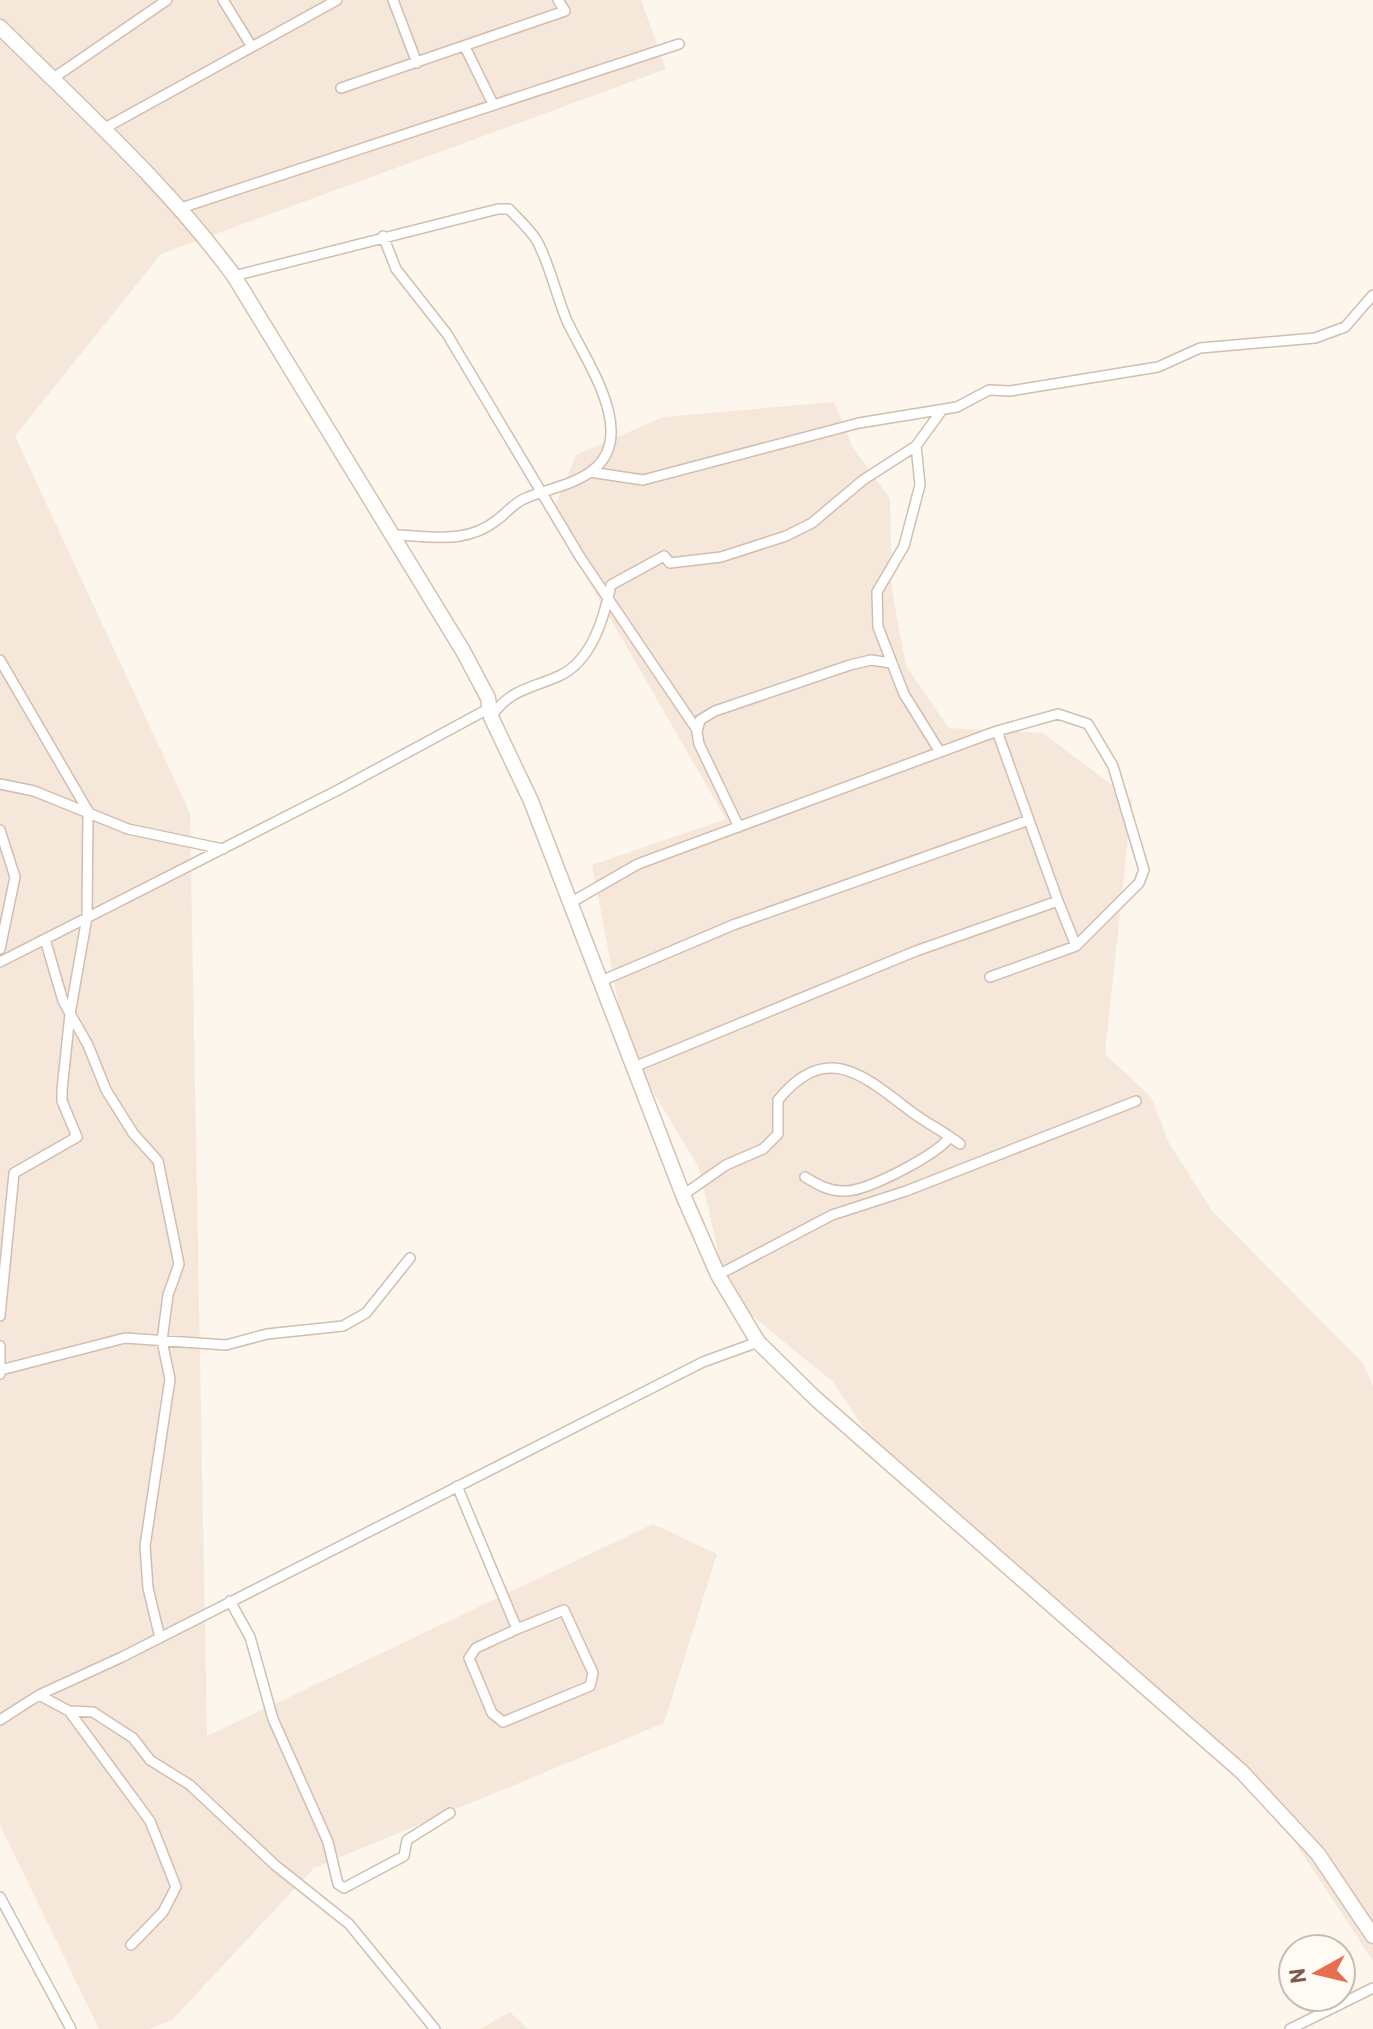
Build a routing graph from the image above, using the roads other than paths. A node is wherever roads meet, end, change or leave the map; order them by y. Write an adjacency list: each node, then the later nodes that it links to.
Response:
1 (167, 0): 11 (street)
2 (223, 0): 8 (street)
3 (337, 0): 8 (street)
4 (393, 0): 10 (street)
5 (558, 0): 9 (street)
6 (0, 27): 11 (main road)
7 (679, 44): 13 (street)
8 (252, 47): 14 (street)
9 (465, 47): 10 (street); 13 (street)
10 (417, 63): 12 (street)
11 (52, 79): 14 (main road)
12 (341, 88)
13 (493, 104): 15 (street)
14 (105, 128): 15 (main road)
15 (181, 208): 17 (main road)
16 (383, 236): 17 (street); 21 (street); 22 (street)
17 (234, 276): 23 (main road)
18 (1373, 295): 19 (street)
19 (942, 410): 20 (street); 21 (street)
20 (916, 446): 24 (street); 26 (street)
21 (590, 472): 22 (street)
22 (543, 494): 23 (street); 24 (street)
23 (392, 535): 27 (main road)
24 (608, 599): 27 (street); 28 (street)
25 (0, 660): 32 (street)
26 (891, 663): 28 (street); 30 (street)
27 (491, 717): 36 (street); 38 (main road)
28 (697, 730): 34 (street)
29 (997, 731): 30 (street); 33 (street); 41 (street)
30 (940, 752): 34 (street)
31 (0, 784): 32 (street)
32 (88, 811): 36 (street); 39 (street)
33 (1029, 820): 37 (street); 45 (street)
34 (739, 827): 38 (street)
35 (0, 830): 42 (street)
36 (223, 849): 39 (street)
37 (1058, 901): 41 (street); 47 (street)
38 (570, 903): 45 (main road)
39 (87, 917): 40 (street); 46 (street)
40 (45, 939): 43 (street); 46 (street)
41 (1076, 946): 44 (street)
42 (0, 949)
43 (0, 962)
44 (990, 977)
45 (601, 981): 47 (main road)
46 (70, 1014): 55 (street); 56 (street)
47 (634, 1067): 52 (main road)
48 (1136, 1101): 54 (street)
49 (950, 1137): 50 (street); 51 (street); 52 (street)
50 (960, 1144)
51 (805, 1177)
52 (683, 1195): 54 (main road)
53 (410, 1258): 56 (street)
54 (718, 1275): 57 (main road)
55 (0, 1316)
56 (162, 1341): 59 (street); 63 (street)
57 (758, 1342): 60 (street); 69 (main road)
58 (0, 1346): 59 (street)
59 (1, 1372)
60 (457, 1486): 61 (street); 62 (street)
61 (230, 1601): 63 (street); 67 (street)
62 (517, 1629): 62 (street)
63 (160, 1638): 64 (street)
64 (39, 1695): 65 (street); 66 (street)
65 (69, 1711): 70 (street); 73 (street)
66 (0, 1720)
67 (450, 1813)
68 (0, 1897): 72 (street)
69 (1373, 1936)
70 (131, 1945)
71 (1373, 1988): 74 (street)
72 (71, 2029)
73 (435, 2029)
74 (1290, 2029)

